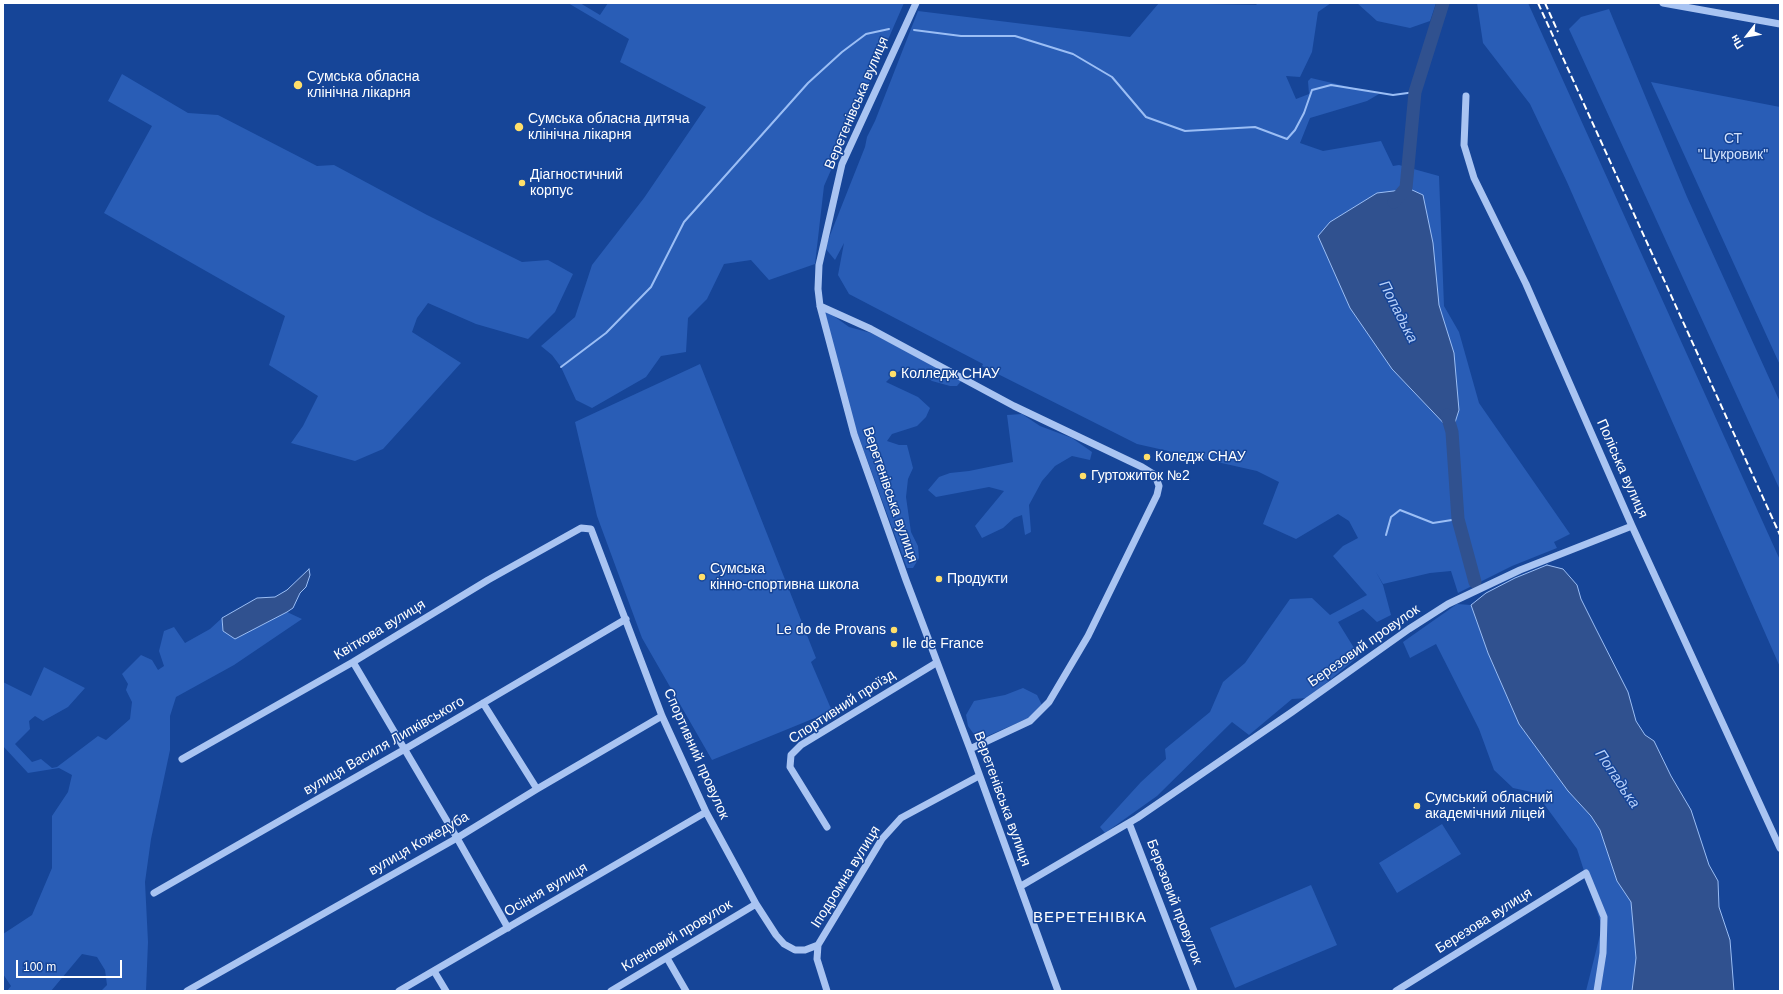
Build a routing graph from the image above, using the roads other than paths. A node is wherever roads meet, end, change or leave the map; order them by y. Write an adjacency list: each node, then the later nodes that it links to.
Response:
1 (916, 3): 5 (street, Веретенівська вулиця)
2 (1663, 3): 3 (street)
3 (1780, 24)
4 (1466, 96): 6 (street, Поліська вулиця)
5 (820, 306): 10 (street, Веретенівська вулиця); 14 (street)
6 (1632, 526): 19 (street, Березовий провулок); 22 (street, Поліська вулиця)
7 (591, 529): 8 (street, Спортивний провулок); 9 (street, Квіткова вулиця)
8 (626, 619): 11 (street, вулиця Василя Липківського); 12 (street, Спортивний провулок)
9 (353, 662): 13 (street); 15 (street, Квіткова вулиця)
10 (936, 663): 14 (street, Веретенівська вулиця); 20 (street, Спортивний проїзд)
11 (483, 703): 13 (street, вулиця Василя Липківського); 17 (street)
12 (662, 716): 17 (street, вулиця Кожедуба); 18 (street, Спортивний провулок)
13 (405, 749): 21 (street); 24 (street, вулиця Василя Липківського)
14 (970, 749): 16 (street, Веретенівська вулиця)
15 (182, 759)
16 (979, 776): 23 (street, Веретенівська вулиця); 27 (street, Іподромна вулиця)
17 (537, 789): 21 (street, вулиця Кожедуба)
18 (706, 812): 25 (street, Спортивний провулок); 26 (street, Осіння вулиця)
19 (1129, 823): 23 (street, Березовий провулок); 38 (street, Березовий провулок)
20 (827, 827)
21 (457, 838): 26 (street); 31 (street, вулиця Кожедуба)
22 (1780, 848)
23 (1021, 886): 37 (street, Веретенівська вулиця)
24 (154, 892)
25 (756, 904): 27 (street, Спортивний провулок); 28 (street, Кленовий провулок)
26 (508, 928): 29 (street, Осіння вулиця)
27 (818, 945): 36 (street, Іподромна вулиця)
28 (667, 958): 34 (street, Кленовий провулок); 35 (street)
29 (434, 970): 32 (street, Осіння вулиця); 33 (street)
30 (1398, 990): 39 (street, Березова вулиця)
31 (187, 991)
32 (400, 991)
33 (446, 991)
34 (611, 991)
35 (686, 991)
36 (827, 991)
37 (1058, 991)
38 (1194, 991)
39 (1597, 991)

